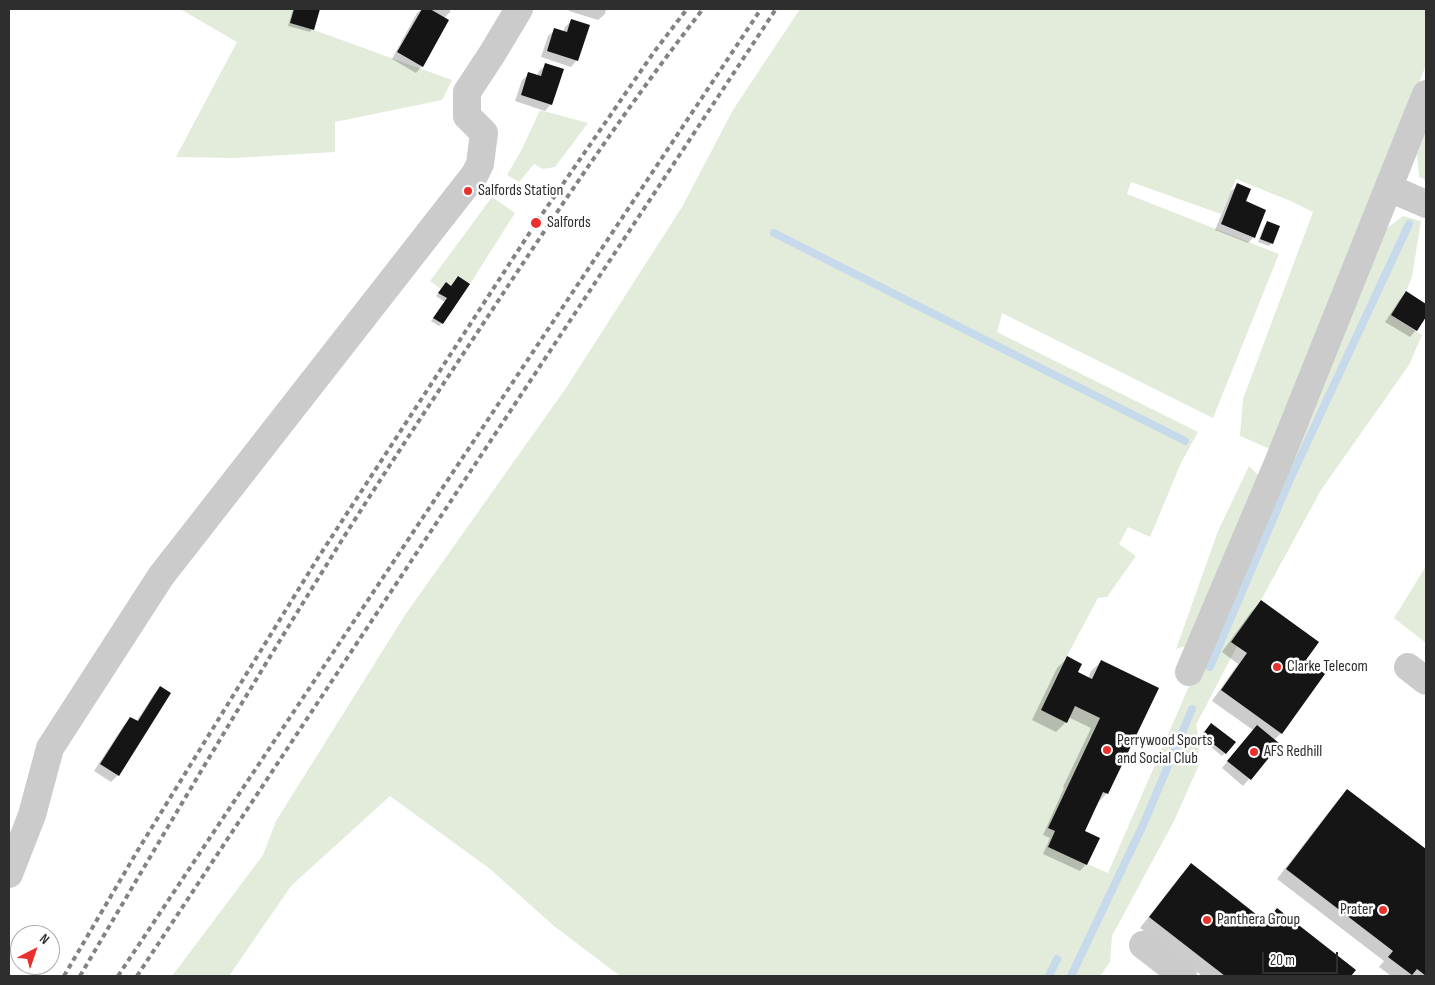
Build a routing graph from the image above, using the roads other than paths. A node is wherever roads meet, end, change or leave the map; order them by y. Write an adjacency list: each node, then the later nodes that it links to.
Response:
1 (519, 9): 6 (street)
2 (1426, 94): 3 (street)
3 (1389, 188): 4 (street); 5 (street)
4 (1426, 204)
5 (1189, 672)
6 (9, 874)
7 (1143, 945): 8 (street)
8 (1183, 976)

